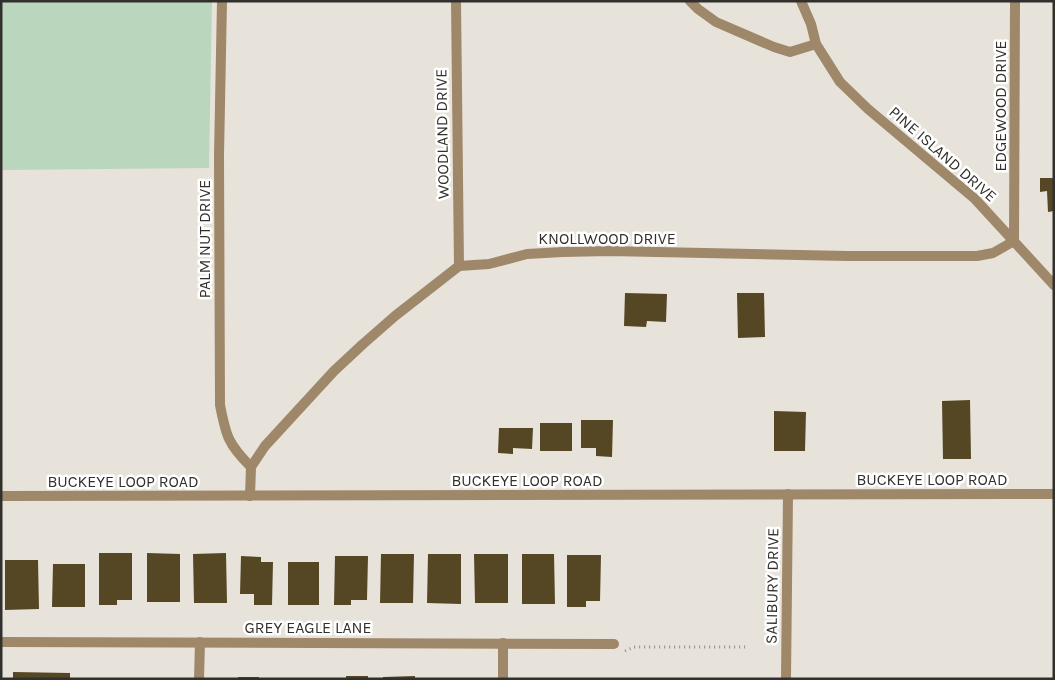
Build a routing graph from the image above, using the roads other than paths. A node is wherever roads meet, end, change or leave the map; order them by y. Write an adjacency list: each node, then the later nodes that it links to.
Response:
1 (222, 1): 10 (street, PALM NUT DRIVE)
2 (456, 1): 8 (street, WOODLAND DRIVE)
3 (690, 1): 6 (street)
4 (801, 1): 6 (street, PINE ISLAND DRIVE)
5 (1015, 1): 7 (street, EDGEWOOD DRIVE)
6 (816, 44): 7 (street, PINE ISLAND DRIVE)
7 (1014, 241): 8 (street, KNOLLWOOD DRIVE); 9 (street, PINE ISLAND DRIVE)
8 (459, 266): 10 (street)
9 (1054, 285)
10 (251, 467): 14 (street)
11 (788, 494): 12 (street, BUCKEYE LOOP ROAD); 14 (street, BUCKEYE LOOP ROAD); 21 (street, SALIBURY DRIVE)
12 (1054, 494)
13 (1, 496): 14 (street, BUCKEYE LOOP ROAD)
14 (250, 496)
15 (1, 642): 16 (street, GREY EAGLE LANE)
16 (200, 642): 17 (street, GREY EAGLE LANE); 19 (street)
17 (503, 643): 18 (street, GREY EAGLE LANE); 20 (street)
18 (614, 644)
19 (199, 679)
20 (503, 679)
21 (786, 679)

